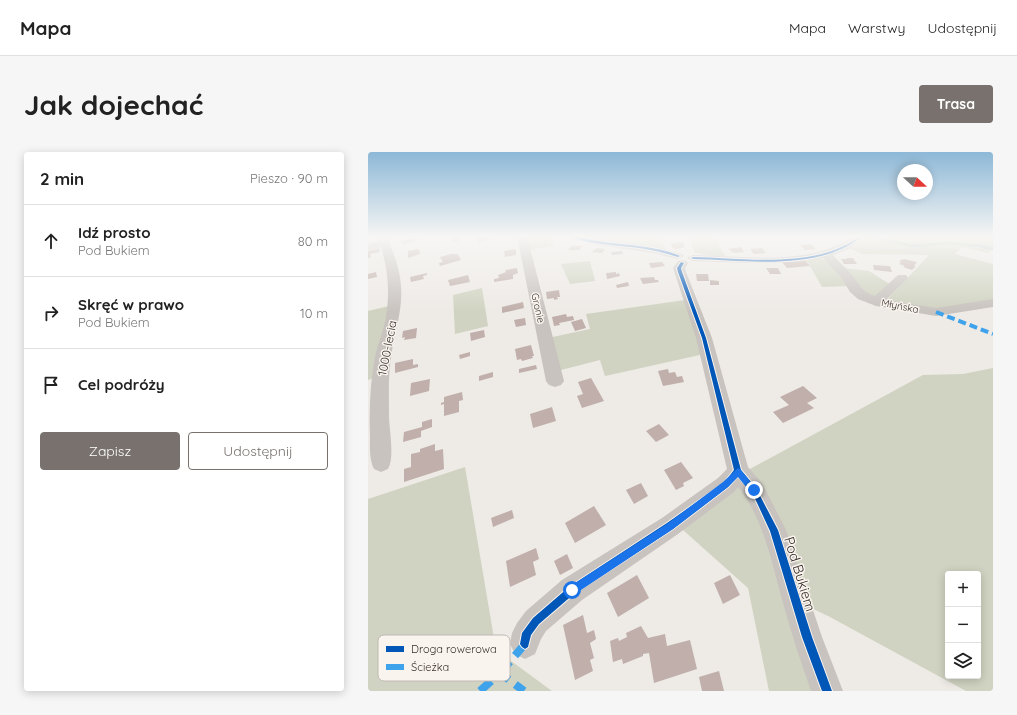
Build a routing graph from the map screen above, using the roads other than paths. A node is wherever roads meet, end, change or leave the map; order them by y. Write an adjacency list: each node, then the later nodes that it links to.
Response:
1 (391, 261): 9 (street, 1000-lecia)
2 (528, 261): 8 (street, Gronie)
3 (683, 261): 10 (street, Pod Bukiem)
4 (832, 261): 6 (street, Młyńska)
5 (902, 278): 6 (street)
6 (873, 300): 7 (street, Młyńska)
7 (993, 302)
8 (555, 381)
9 (381, 463)
10 (738, 471): 11 (street); 12 (street, Pod Bukiem)
11 (525, 644)
12 (827, 691)

